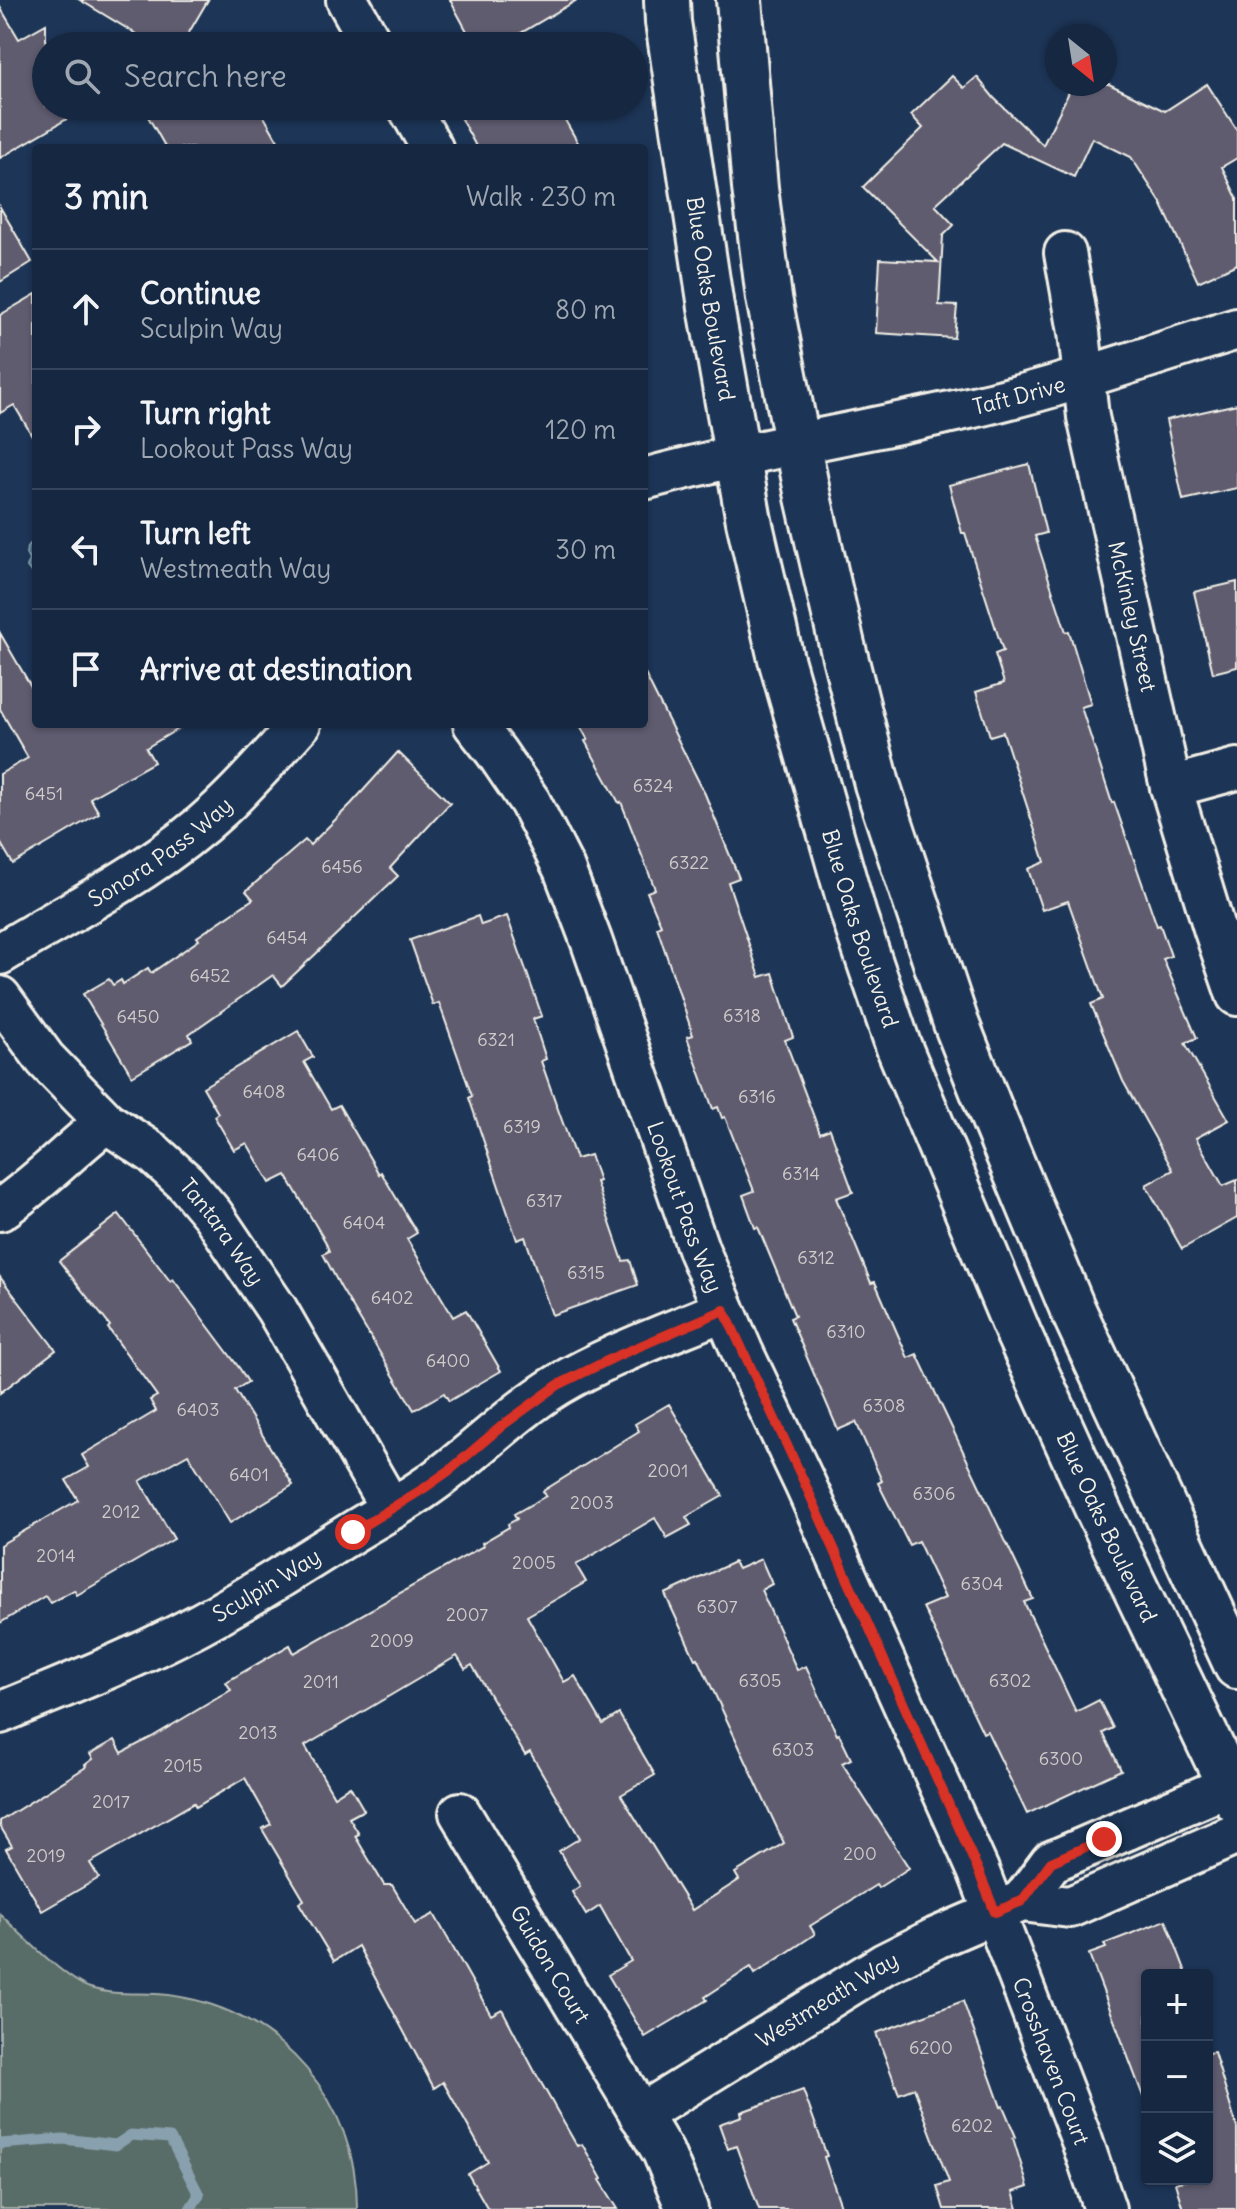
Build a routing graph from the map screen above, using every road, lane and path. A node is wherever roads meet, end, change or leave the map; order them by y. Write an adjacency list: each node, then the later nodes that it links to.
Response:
1 (347, 0): 4 (street)
2 (667, 0): 11 (main road, Blue Oaks Boulevard)
3 (739, 0): 10 (main road)
4 (365, 32)
5 (416, 120): 6 (street)
6 (430, 144)
7 (1065, 253): 9 (street, McKinley Street)
8 (1237, 329): 9 (street, Taft Drive)
9 (1083, 377): 10 (street, Taft Drive); 16 (street, McKinley Street)
10 (797, 444): 11 (street, Taft Drive); 24 (main road)
11 (737, 457): 12 (street); 26 (main road, Blue Oaks Boulevard)
12 (648, 478)
13 (296, 728): 17 (street, Sonora Pass Way)
14 (477, 728): 22 (street, Lookout Pass Way)
15 (1237, 769): 16 (street)
16 (1171, 787): 18 (street, McKinley Street)
17 (0, 954)
18 (1237, 995)
19 (0, 997): 20 (street, Tantara Way)
20 (106, 1122): 21 (street); 23 (street, Tantara Way)
21 (0, 1210)
22 (724, 1310): 23 (street, Sculpin Way); 29 (street, Lookout Pass Way)
23 (391, 1509): 25 (street, Sculpin Way)
24 (1237, 1666)
25 (0, 1713)
26 (1235, 1789): 29 (street, Westmeath Way)
27 (460, 1813): 30 (street, Guidon Court)
28 (1237, 1834): 29 (street)
29 (1008, 1907): 30 (street, Westmeath Way); 32 (street, Crosshaven Court)
30 (640, 2115): 31 (street, Guidon Court)
31 (687, 2209)
32 (1105, 2209)

